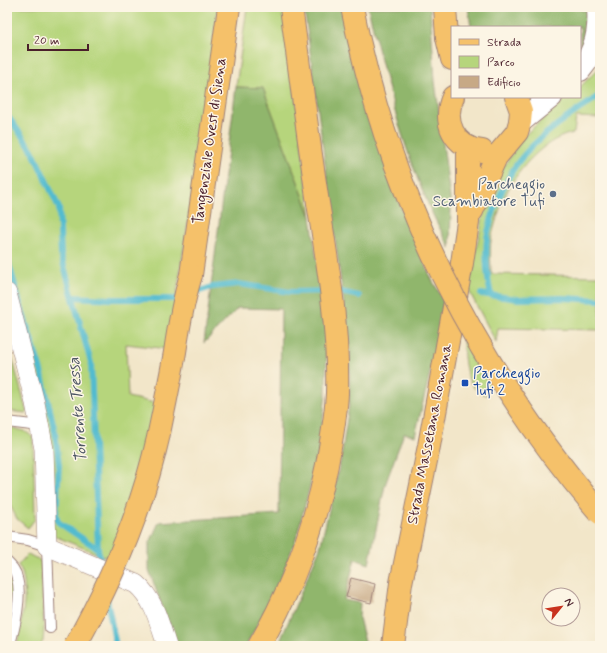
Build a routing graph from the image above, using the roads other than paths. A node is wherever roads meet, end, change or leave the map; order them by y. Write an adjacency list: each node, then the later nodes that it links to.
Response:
1 (229, 7): 17 (main road, Tangenziale Ovest di Siena)
2 (291, 7): 30 (main road)
3 (352, 7): 21 (main road, bridge)
4 (445, 7): 8 (main road)
5 (457, 7): 7 (main road)
6 (598, 7): 9 (street)
7 (461, 26)
8 (451, 55)
9 (581, 69)
10 (453, 98): 15 (main road)
11 (516, 98): 13 (main road)
12 (550, 98): 13 (street)
13 (520, 122): 14 (main road, Strada Massetana Romana)
14 (504, 145): 15 (main road, Strada Massetana Romana); 16 (main road, Strada Massetana Romana)
15 (468, 147): 16 (main road, Strada Massetana Romana)
16 (468, 222): 31 (main road, Strada Massetana Romana)
17 (191, 275): 27 (main road, bridge); 28 (main road, bridge)
18 (7, 293): 20 (street)
19 (7, 422): 20 (lane)
20 (40, 426): 23 (street)
21 (600, 513)
22 (8, 537): 23 (lane)
23 (47, 546): 25 (lane); 29 (street)
24 (7, 562): 26 (lane)
25 (50, 628)
26 (9, 646)
27 (75, 646)
28 (85, 646)
29 (167, 646)
30 (259, 646)
31 (393, 646)

